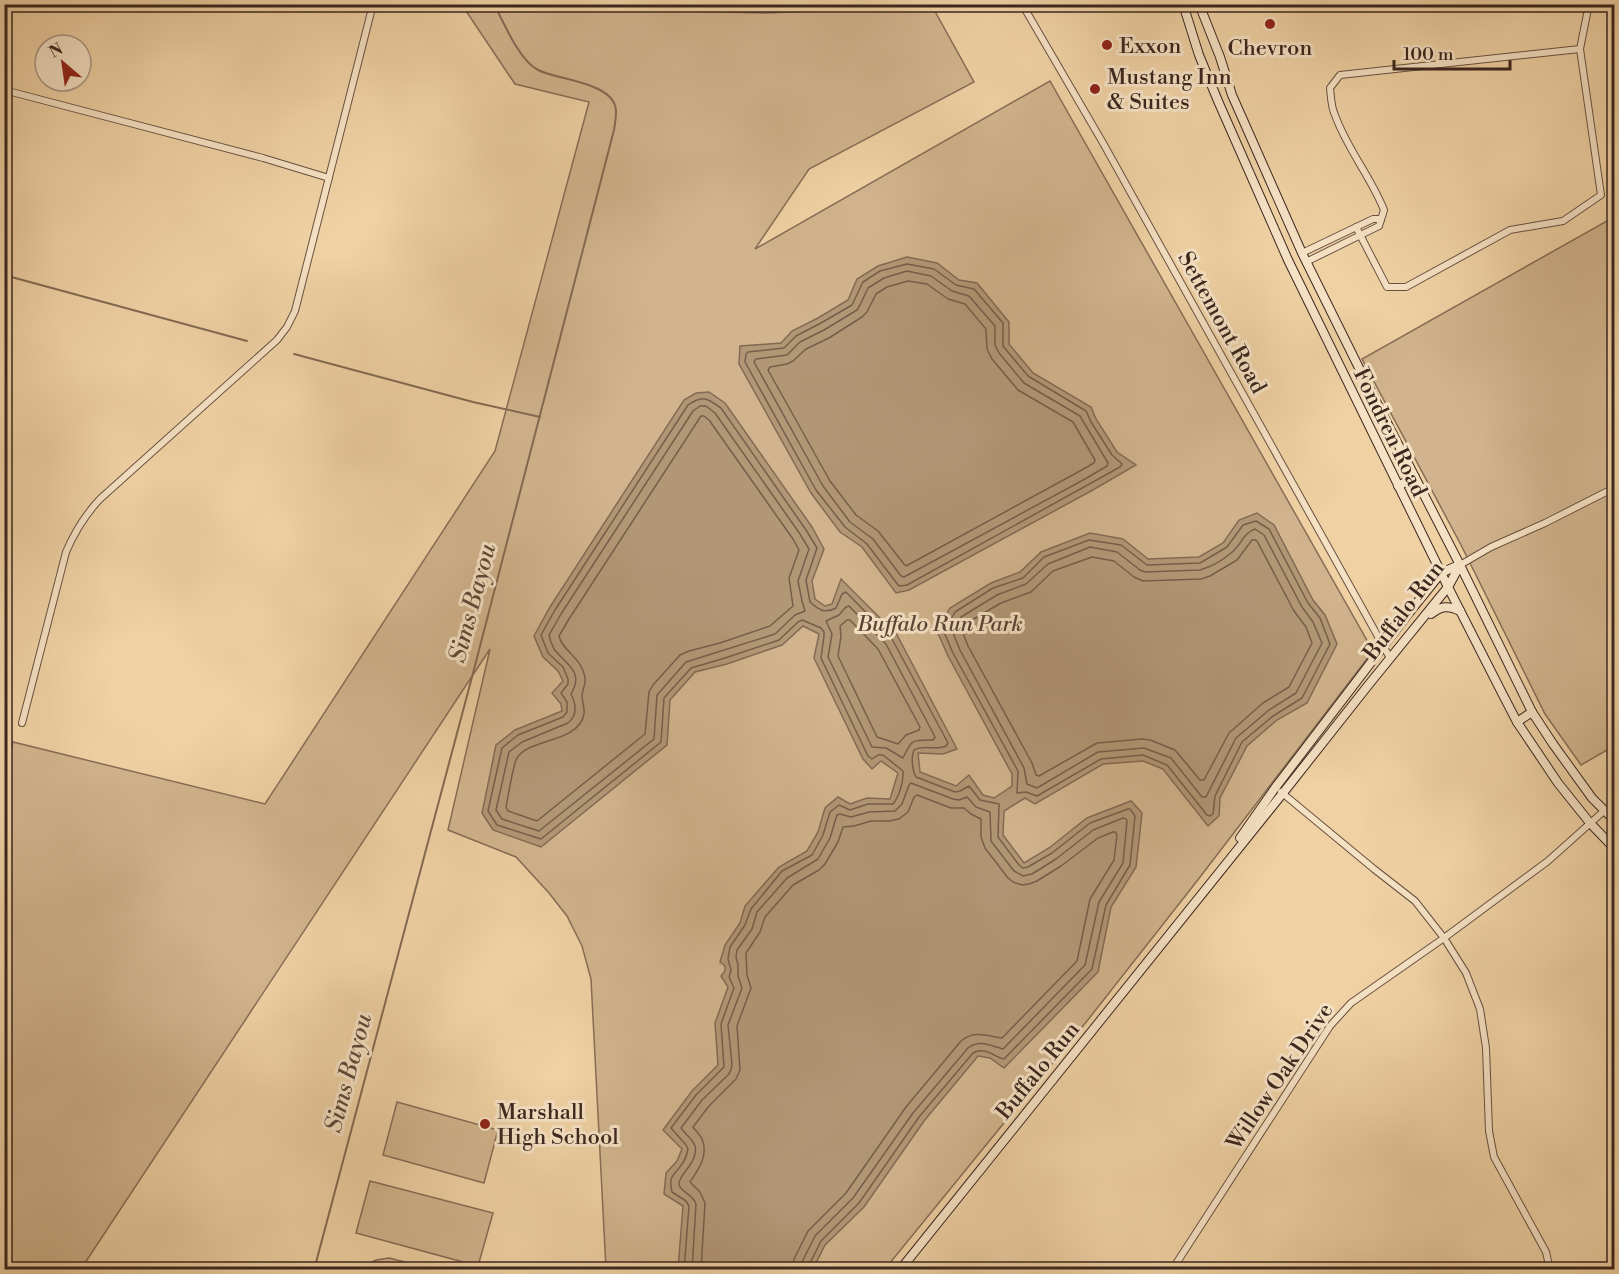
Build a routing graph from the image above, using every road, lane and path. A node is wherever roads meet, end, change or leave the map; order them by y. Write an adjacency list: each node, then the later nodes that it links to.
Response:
1 (373, 4): 10 (street)
2 (1022, 4): 28 (street, Settemont Road)
3 (1183, 4): 9 (main road, Fondren Road)
4 (1588, 4): 6 (street)
5 (1201, 7): 8 (main road, Fondren Road)
6 (1580, 49): 11 (street); 13 (street)
7 (4, 90): 10 (street)
8 (1232, 95): 9 (main road); 14 (main road, Fondren Road)
9 (1218, 100): 15 (main road, Fondren Road)
10 (328, 178): 32 (street)
11 (1381, 219): 12 (street); 13 (street)
12 (1356, 227): 13 (street); 14 (street)
13 (1361, 236): 16 (street)
14 (1302, 253): 15 (main road); 16 (main road, Fondren Road)
15 (1288, 260): 17 (main road, Fondren Road)
16 (1306, 262): 17 (main road); 18 (main road, Fondren Road)
17 (1292, 269): 19 (main road, Fondren Road)
18 (1362, 374): 19 (main road); 20 (main road, Fondren Road)
19 (1347, 382): 21 (main road, Fondren Road)
20 (1415, 477): 21 (main road); 23 (main road, Fondren Road)
21 (1398, 486): 24 (main road, Fondren Road)
22 (1614, 488): 23 (street)
23 (1460, 565): 24 (main road, Buffalo Run); 25 (main road, Buffalo Run); 30 (main road, Fondren Road)
24 (1441, 573): 25 (main road, Fondren Road); 28 (main road, Buffalo Run)
25 (1448, 587): 26 (main road, Fondren Road); 27 (main road, Buffalo Run)
26 (1460, 611): 27 (main road); 31 (main road, Fondren Road)
27 (1419, 623): 29 (main road, Buffalo Run)
28 (1383, 646): 29 (street, Settemont Road); 33 (main road, Buffalo Run)
29 (1390, 658): 33 (main road, Buffalo Run)
30 (1532, 712): 31 (main road); 34 (main road, Fondren Road)
31 (1517, 722): 36 (main road, Fondren Road)
32 (22, 723)
33 (1279, 790): 38 (street); 39 (main road, Buffalo Run)
34 (1605, 810): 35 (main road, Fondren Road); 36 (street, Willow Oak Drive)
35 (1614, 820)
36 (1590, 823): 37 (main road, Fondren Road); 38 (street, Willow Oak Drive)
37 (1614, 848)
38 (1444, 938): 40 (street, Willow Oak Drive); 41 (street)
39 (900, 1269)
40 (1172, 1269)
41 (1550, 1269)

